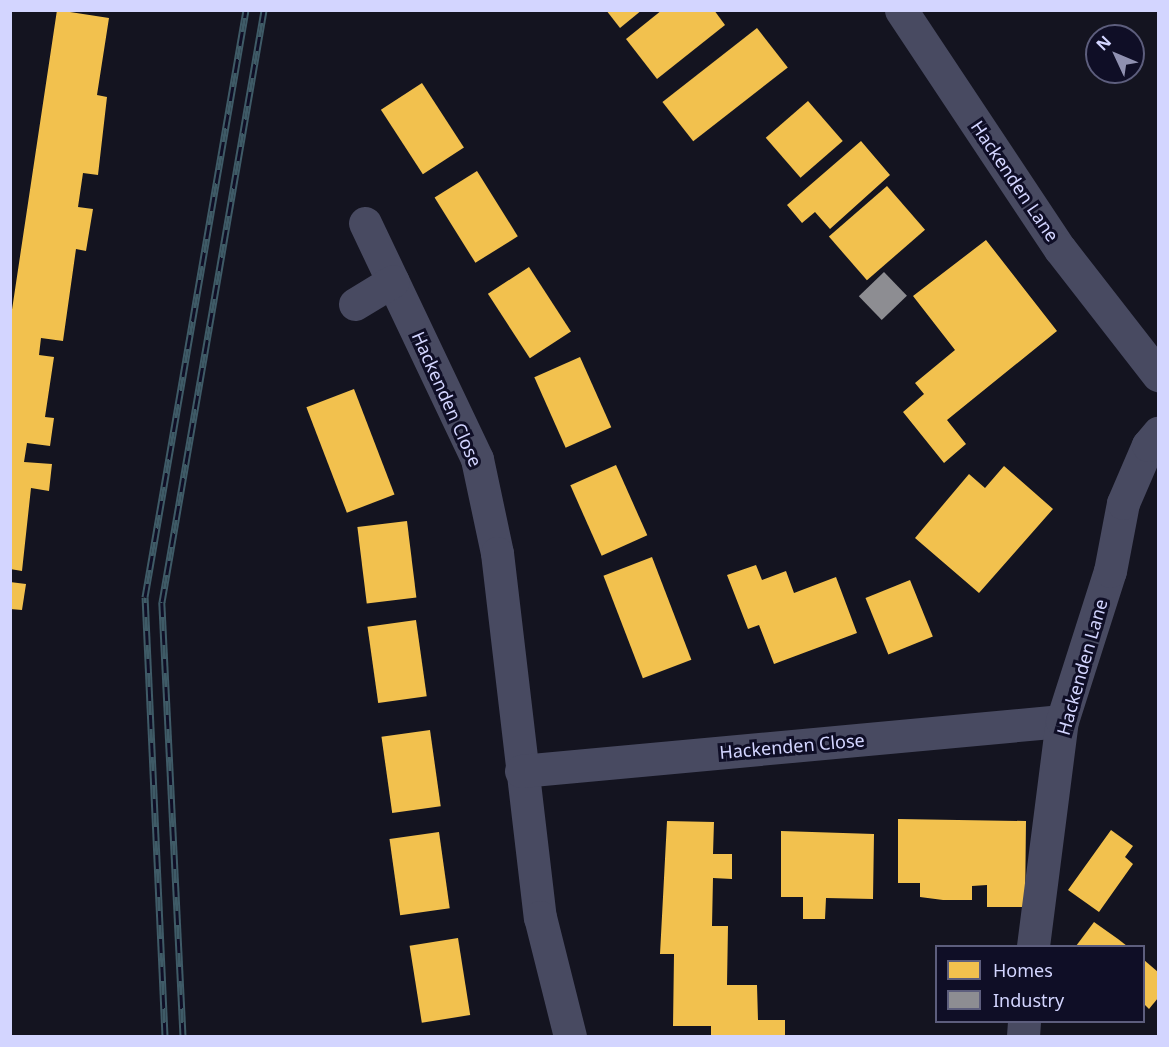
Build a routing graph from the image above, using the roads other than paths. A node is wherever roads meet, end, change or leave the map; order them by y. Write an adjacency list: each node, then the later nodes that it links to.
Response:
1 (906, 12): 5 (street, Hackenden Lane)
2 (365, 223): 3 (street, Hackenden Close)
3 (393, 281): 4 (street); 8 (street, Hackenden Close)
4 (355, 304)
5 (1158, 375)
6 (1158, 433): 7 (street, Hackenden Lane)
7 (1062, 721): 8 (street, Hackenden Close); 9 (street, Hackenden Lane)
8 (521, 771): 10 (street, Hackenden Close)
9 (1034, 945)
10 (570, 1036)

